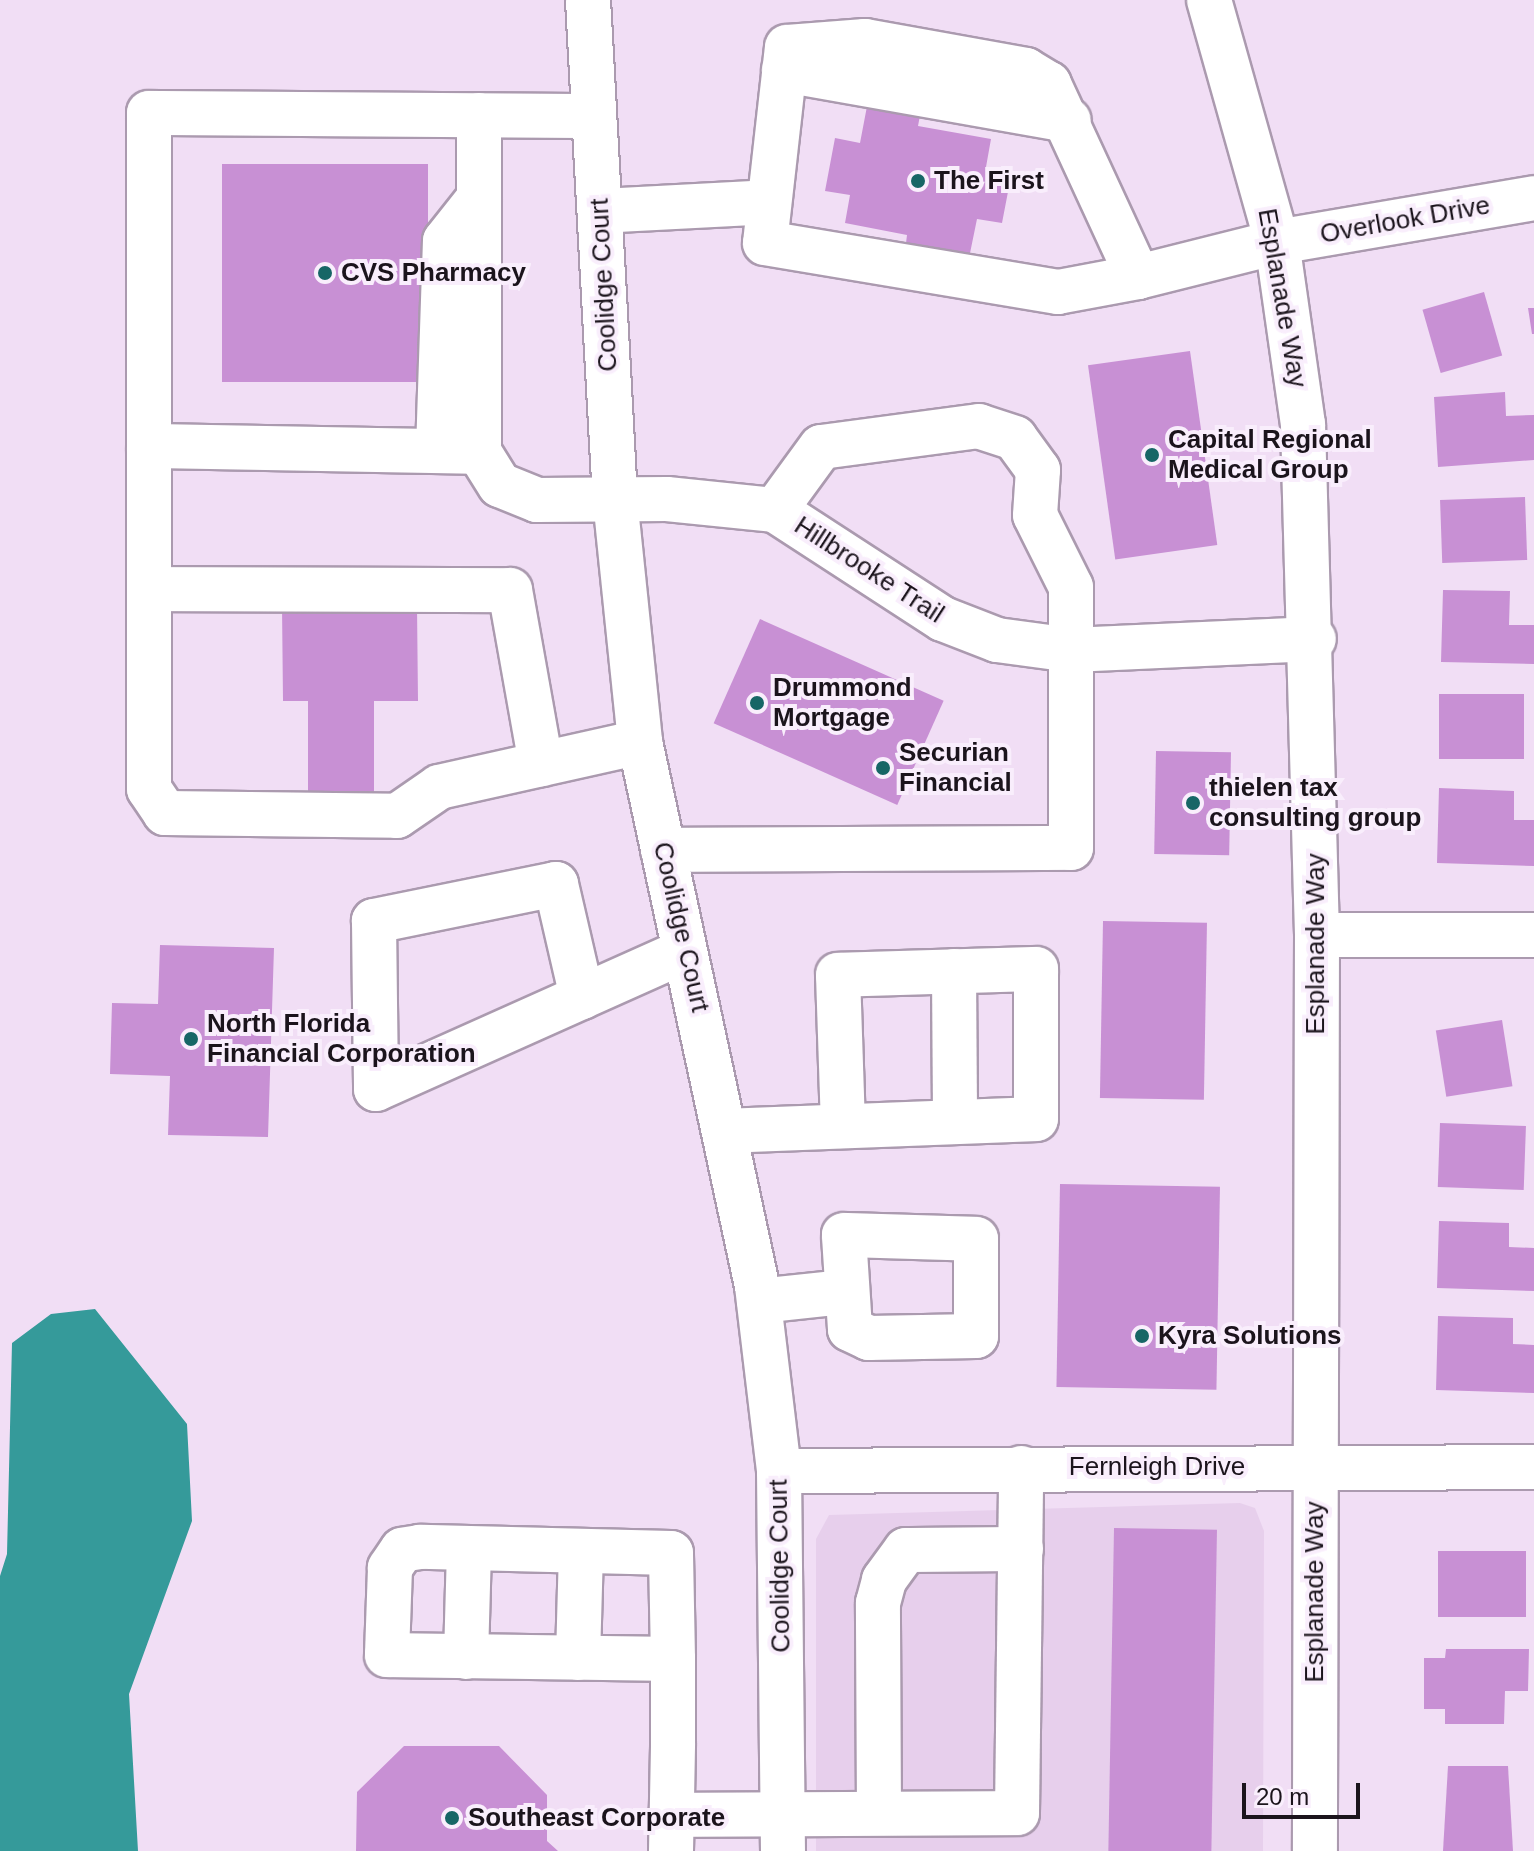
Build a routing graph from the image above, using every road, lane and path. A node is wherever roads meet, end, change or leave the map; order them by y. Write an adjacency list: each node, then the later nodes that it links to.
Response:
1 (588, 0): 4 (street, Coolidge Court)
2 (1209, 0): 8 (street, Esplanade Way)
3 (479, 115): 4 (street); 10 (street); 11 (street)
4 (594, 116): 7 (street, Coolidge Court)
5 (1534, 198): 8 (street, Overlook Drive)
6 (769, 202): 7 (street); 9 (street, Overlook Drive); 9 (street)
7 (600, 211): 12 (street, Coolidge Court)
8 (1277, 242): 9 (street, Overlook Drive); 15 (street, Esplanade Way)
9 (1138, 277)
10 (149, 446): 11 (street); 14 (street)
11 (459, 451): 12 (street, Hillbrooke Trail)
12 (615, 499): 13 (street, Hillbrooke Trail); 17 (street, Coolidge Court)
13 (775, 510): 16 (street, Hillbrooke Trail); 16 (street)
14 (149, 589): 18 (street); 18 (street)
15 (1314, 639): 16 (street, Hillbrooke Trail); 20 (street, Esplanade Way)
16 (1071, 650): 19 (street)
17 (640, 742): 18 (street); 19 (street, Coolidge Court)
18 (541, 764)
19 (663, 850): 22 (street, Coolidge Court)
20 (1317, 935): 21 (street); 30 (street, Esplanade Way)
21 (1534, 935)
22 (685, 951): 24 (street); 27 (street, Coolidge Court)
23 (954, 971): 25 (street); 25 (street); 26 (street)
24 (582, 997): 24 (street)
25 (955, 1122): 26 (street)
26 (843, 1126): 27 (street)
27 (725, 1131): 29 (street, Coolidge Court)
28 (843, 1292): 29 (street)
29 (759, 1301): 33 (street, Coolidge Court)
30 (1315, 1467): 31 (street, Fernleigh Drive); 32 (street, Fernleigh Drive); 43 (street, Esplanade Way)
31 (1534, 1467)
32 (1021, 1468): 33 (street, Fernleigh Drive); 35 (street)
33 (779, 1471): 42 (street, Coolidge Court)
34 (469, 1549): 36 (street); 37 (street); 37 (street)
35 (1021, 1549): 40 (street); 40 (street)
36 (581, 1551): 38 (street); 39 (street)
37 (466, 1657): 38 (street)
38 (578, 1658): 39 (street)
39 (673, 1659): 41 (street)
40 (879, 1813): 42 (street)
41 (671, 1833): 42 (street)
42 (783, 1833)
43 (1315, 1851)

